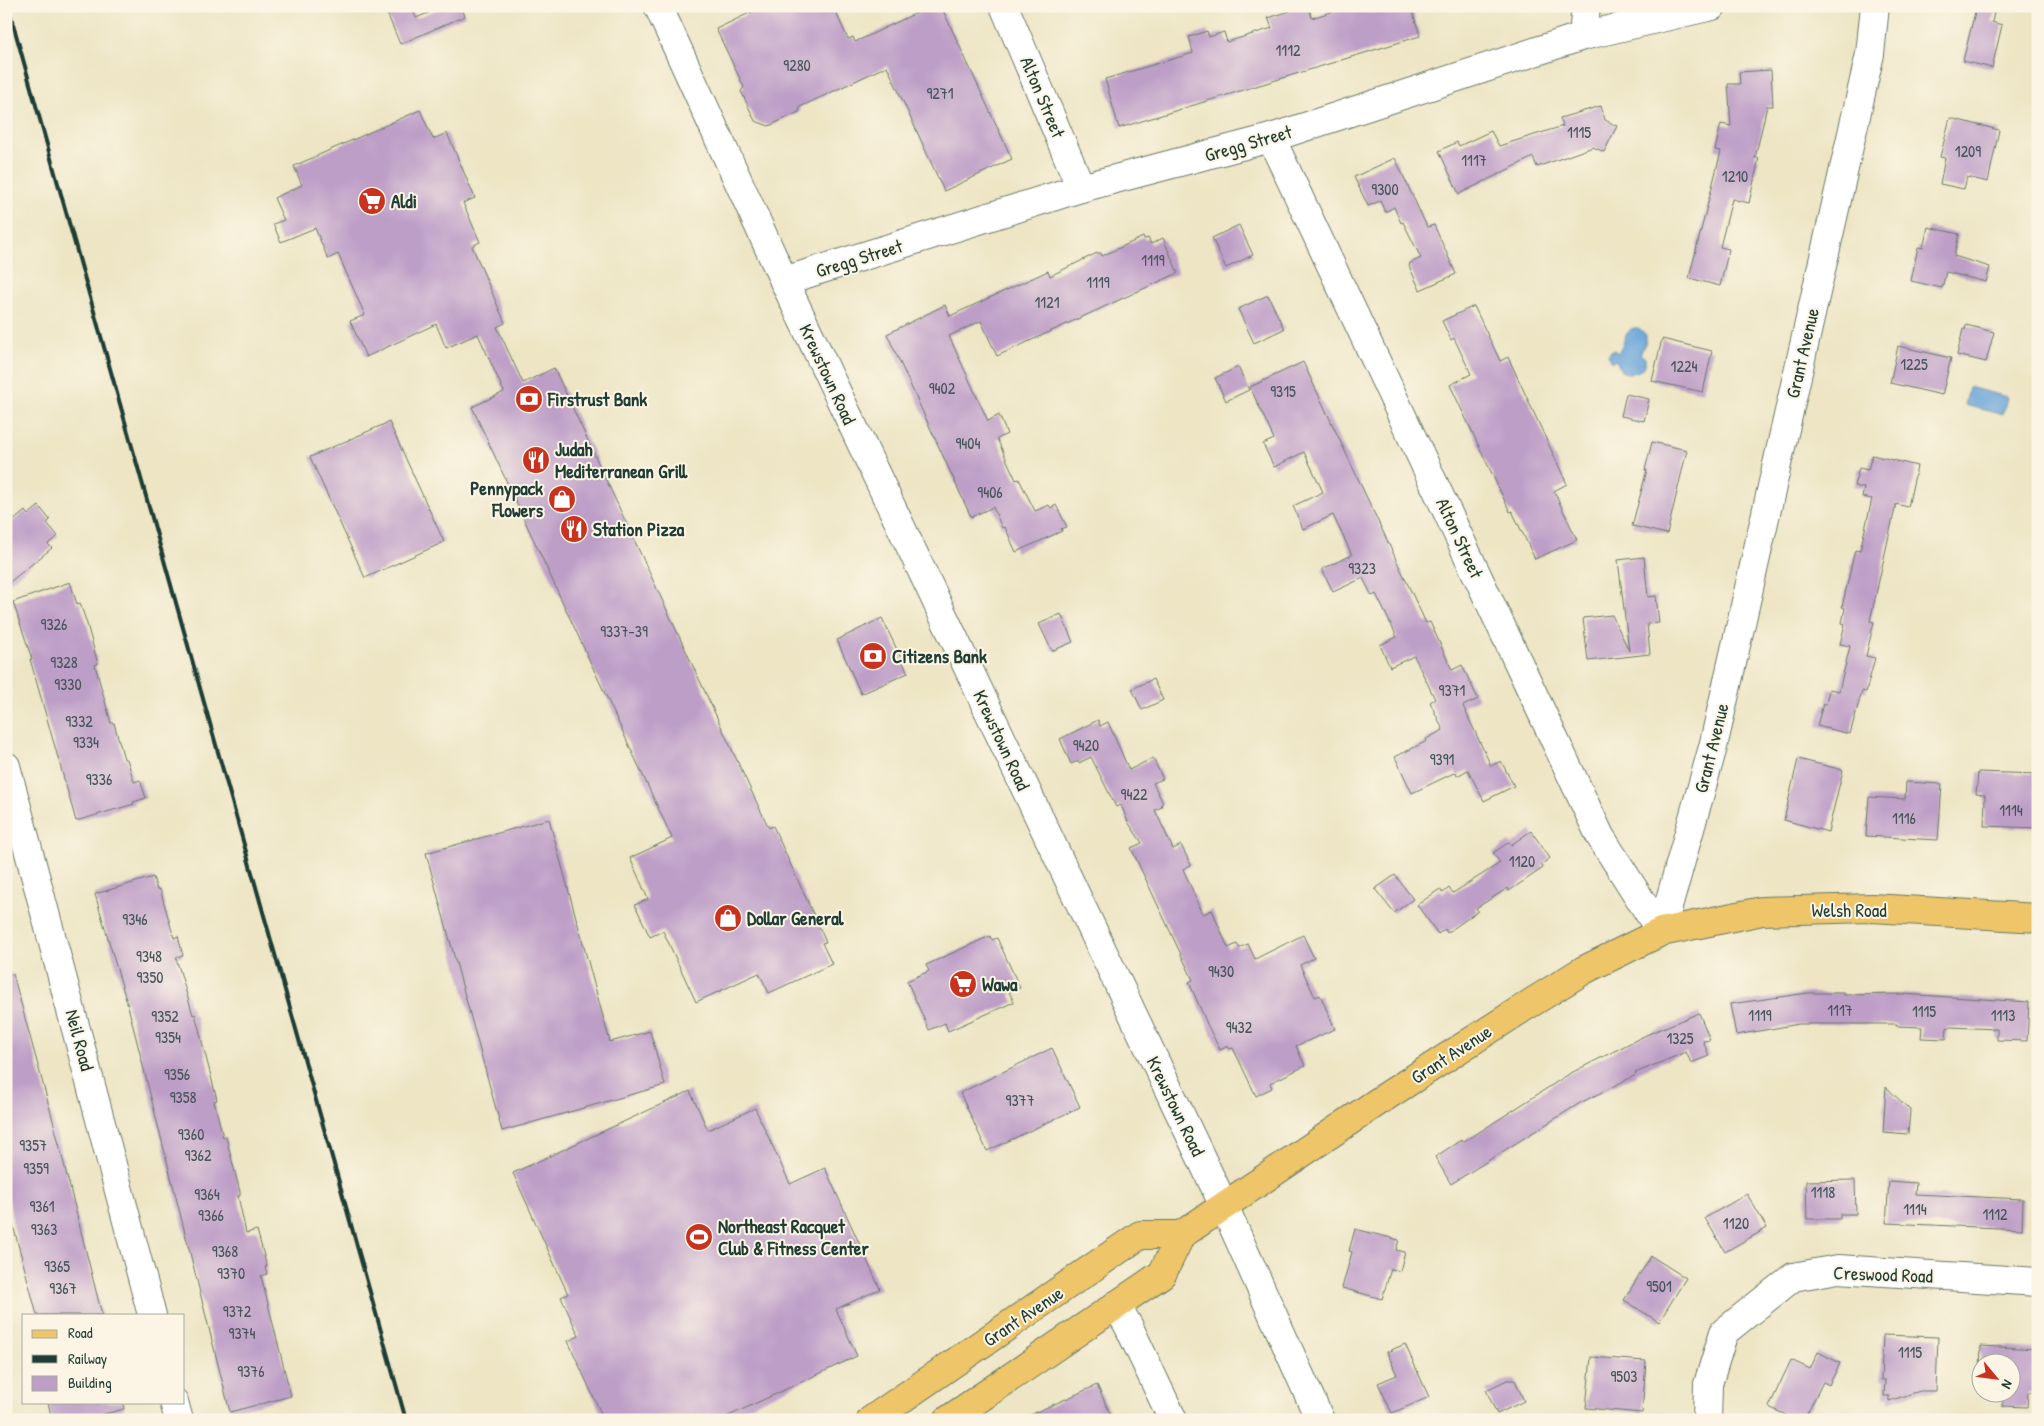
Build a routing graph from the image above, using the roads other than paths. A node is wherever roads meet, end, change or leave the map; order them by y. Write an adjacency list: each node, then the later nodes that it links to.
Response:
1 (658, 6): 9 (street, Krewstown Road)
2 (1004, 6): 8 (street, Alton Street)
3 (1586, 6): 6 (street)
4 (1712, 6): 6 (street, Gregg Street)
5 (1876, 6): 12 (street, Grant Avenue)
6 (1583, 36): 7 (street, Gregg Street)
7 (1271, 138): 8 (street, Gregg Street); 12 (street, Alton Street)
8 (1081, 188): 9 (street, Gregg Street)
9 (784, 282): 13 (street, Krewstown Road)
10 (6, 766): 17 (street, Neil Road)
11 (2038, 918): 12 (main road, Welsh Road)
12 (1661, 932): 13 (main road, Grant Avenue)
13 (1224, 1206): 14 (main road, Grant Avenue); 23 (street, Krewstown Road)
14 (1181, 1235): 16 (main road); 20 (main road, Grant Avenue)
15 (2038, 1282): 24 (street, Creswood Road)
16 (1116, 1305): 21 (main road); 22 (street)
17 (152, 1314)
18 (175, 1404): 19 (street)
19 (179, 1420)
20 (871, 1420)
21 (948, 1420)
22 (1173, 1420)
23 (1320, 1420)
24 (1707, 1420)

